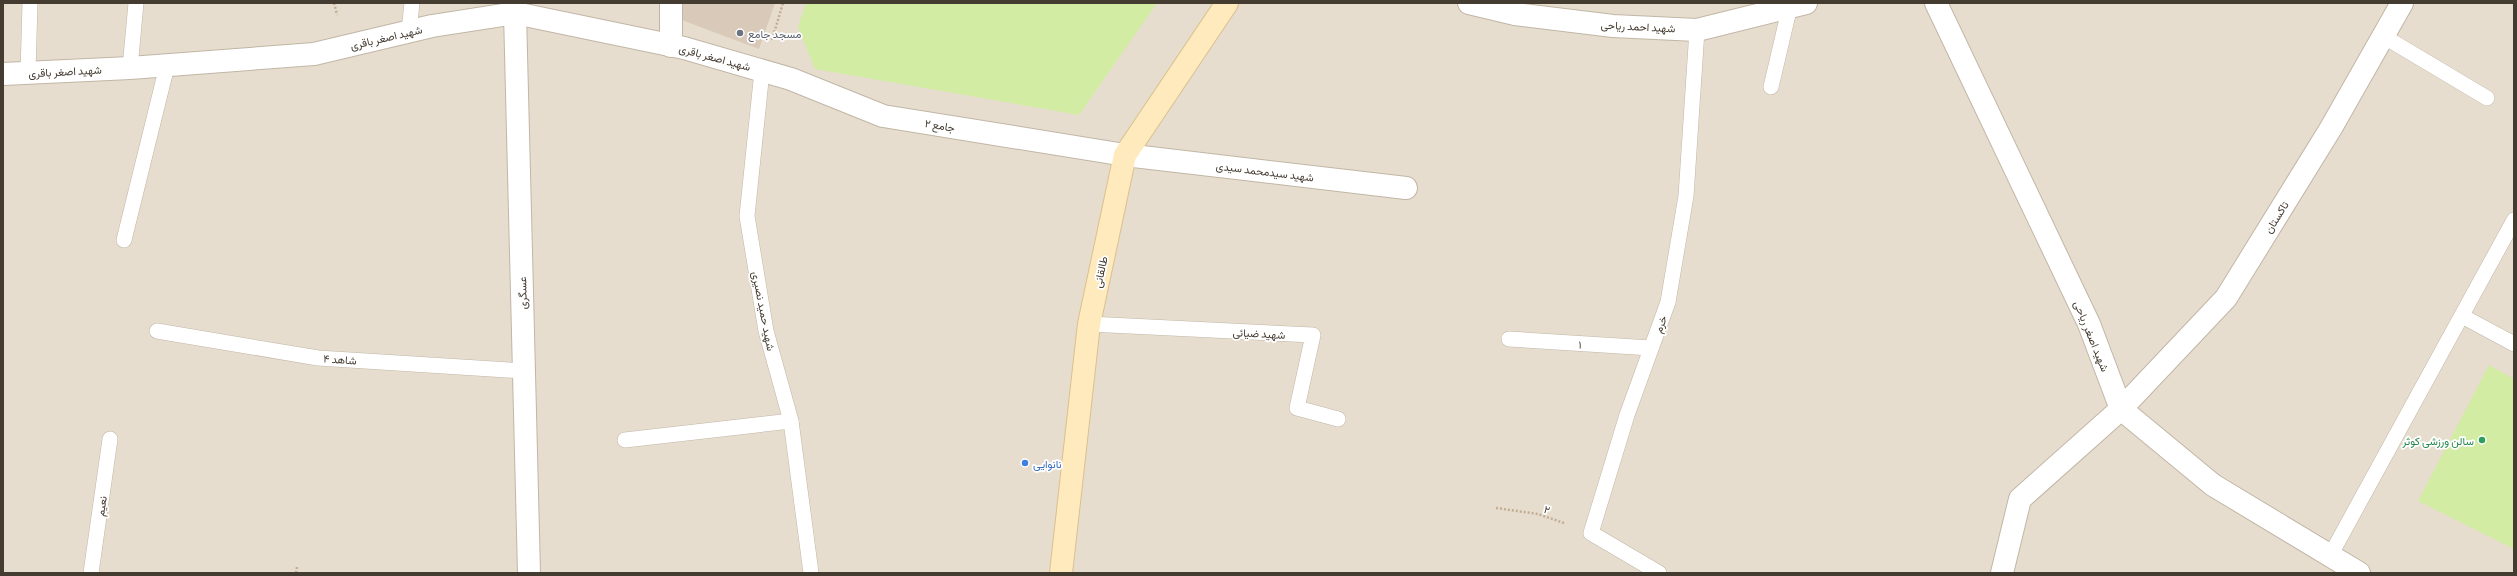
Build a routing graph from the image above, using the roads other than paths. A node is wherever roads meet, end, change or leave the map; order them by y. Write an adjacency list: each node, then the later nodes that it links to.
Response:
1 (30, 3): 18 (lane)
2 (136, 3): 16 (lane)
3 (412, 3): 12 (lane)
4 (672, 3): 14 (street)
5 (1227, 3): 22 (street, طالقانی)
6 (1469, 3): 11 (street, شهید احمد ریاحی)
7 (1936, 3): 33 (street, شهید اصغر ریاحی)
8 (2402, 3): 13 (street, تاکستان)
9 (1798, 5): 11 (street, شهید احمد ریاحی); 20 (lane)
10 (515, 13): 12 (street, شهید اصغر باقری); 14 (street, شهید اصغر باقری); 32 (street, عسگری)
11 (1697, 30): 31 (lane, خرم)
12 (409, 32): 15 (street, شهید اصغر باقری)
13 (2383, 36): 21 (lane); 33 (street, تاکستان)
14 (671, 46): 17 (street, شهید اصغر باقری)
15 (166, 66): 16 (street, شهید اصغر باقری); 25 (lane)
16 (130, 68): 18 (street, شهید اصغر باقری)
17 (762, 71): 22 (street, جامع ۲); 35 (lane, شهید حمید نصیری)
18 (28, 73): 19 (street, شهید اصغر باقری)
19 (3, 74)
20 (1771, 87)
21 (2487, 98)
22 (1125, 155): 23 (street, شهید سیدمحمد سیدی); 27 (street, طالقانی)
23 (1406, 188)
24 (2514, 220): 26 (lane)
25 (124, 240)
26 (2462, 316): 30 (lane); 38 (lane)
27 (1089, 324): 34 (lane, شهید ضیائی); 42 (street, طالقانی)
28 (157, 331): 32 (lane, شاهد ۴)
29 (1509, 339): 31 (lane, ۱)
30 (2514, 344)
31 (1651, 348): 43 (lane, خرم)
32 (524, 371): 40 (street, عسگری)
33 (2121, 409): 38 (street, شهید اصغر ریاحی); 44 (street, تاکستان)
34 (1338, 419)
35 (791, 421): 37 (lane); 41 (lane, شهید حمید نصیری)
36 (110, 439): 39 (lane, نعیم)
37 (625, 440)
38 (2330, 556): 45 (street, شهید اصغر ریاحی)
39 (91, 573)
40 (528, 573)
41 (811, 573)
42 (1061, 573)
43 (1659, 573)
44 (2002, 573)
45 (2359, 573)

